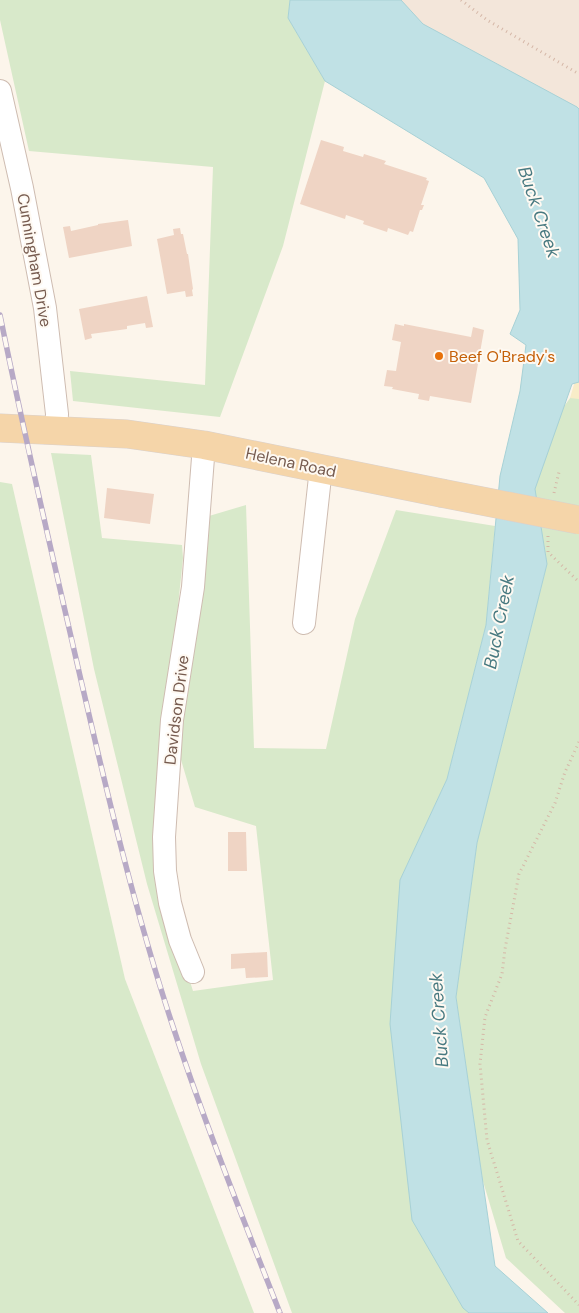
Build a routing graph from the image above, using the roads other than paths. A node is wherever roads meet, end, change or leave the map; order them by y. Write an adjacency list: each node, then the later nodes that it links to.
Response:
1 (0, 90): 3 (street, Cunningham Drive)
2 (0, 428): 3 (main road, Helena Road)
3 (56, 431): 4 (main road, Helena Road)
4 (204, 445): 5 (main road, Helena Road); 8 (street, Davidson Drive)
5 (321, 468): 6 (main road, Helena Road, bridge); 7 (street)
6 (579, 520)
7 (304, 623)
8 (193, 972)

